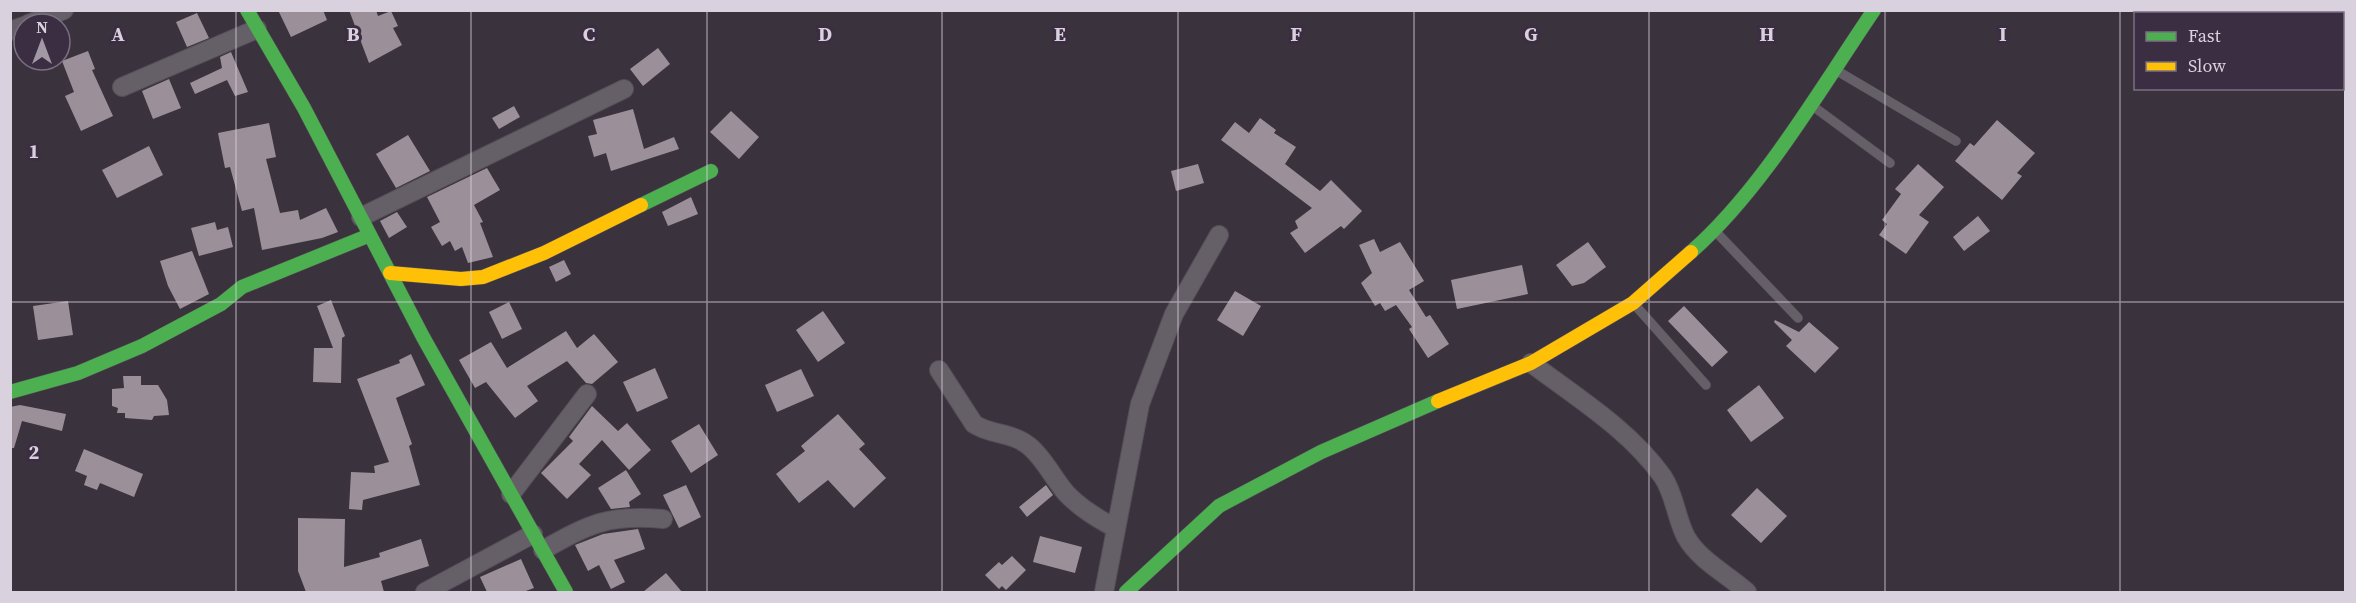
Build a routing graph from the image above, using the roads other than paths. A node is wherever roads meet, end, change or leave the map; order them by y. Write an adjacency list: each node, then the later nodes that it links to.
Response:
1 (247, 10): 3 (street)
2 (1874, 10): 4 (street)
3 (258, 29): 5 (street); 11 (street)
4 (1834, 69): 7 (street); 8 (lane)
5 (122, 87)
6 (624, 88): 11 (street)
7 (1810, 104): 9 (lane); 12 (street)
8 (1956, 141)
9 (1890, 163)
10 (711, 171): 15 (street)
11 (361, 217): 13 (street)
12 (1716, 231): 16 (street); 17 (lane)
13 (370, 235): 15 (street); 21 (street)
14 (1219, 235): 25 (street)
15 (390, 273): 23 (street)
16 (1633, 303): 18 (street); 20 (lane)
17 (1798, 318)
18 (1531, 363): 31 (street); 32 (street)
19 (939, 370): 25 (street)
20 (1706, 385)
21 (10, 392)
22 (587, 394): 23 (street)
23 (512, 494): 26 (street)
24 (663, 519): 27 (street)
25 (1114, 528): 30 (street)
26 (533, 534): 27 (street); 28 (street)
27 (543, 550): 29 (street)
28 (425, 592)
29 (566, 592)
30 (1104, 592)
31 (1126, 592)
32 (1747, 592)

